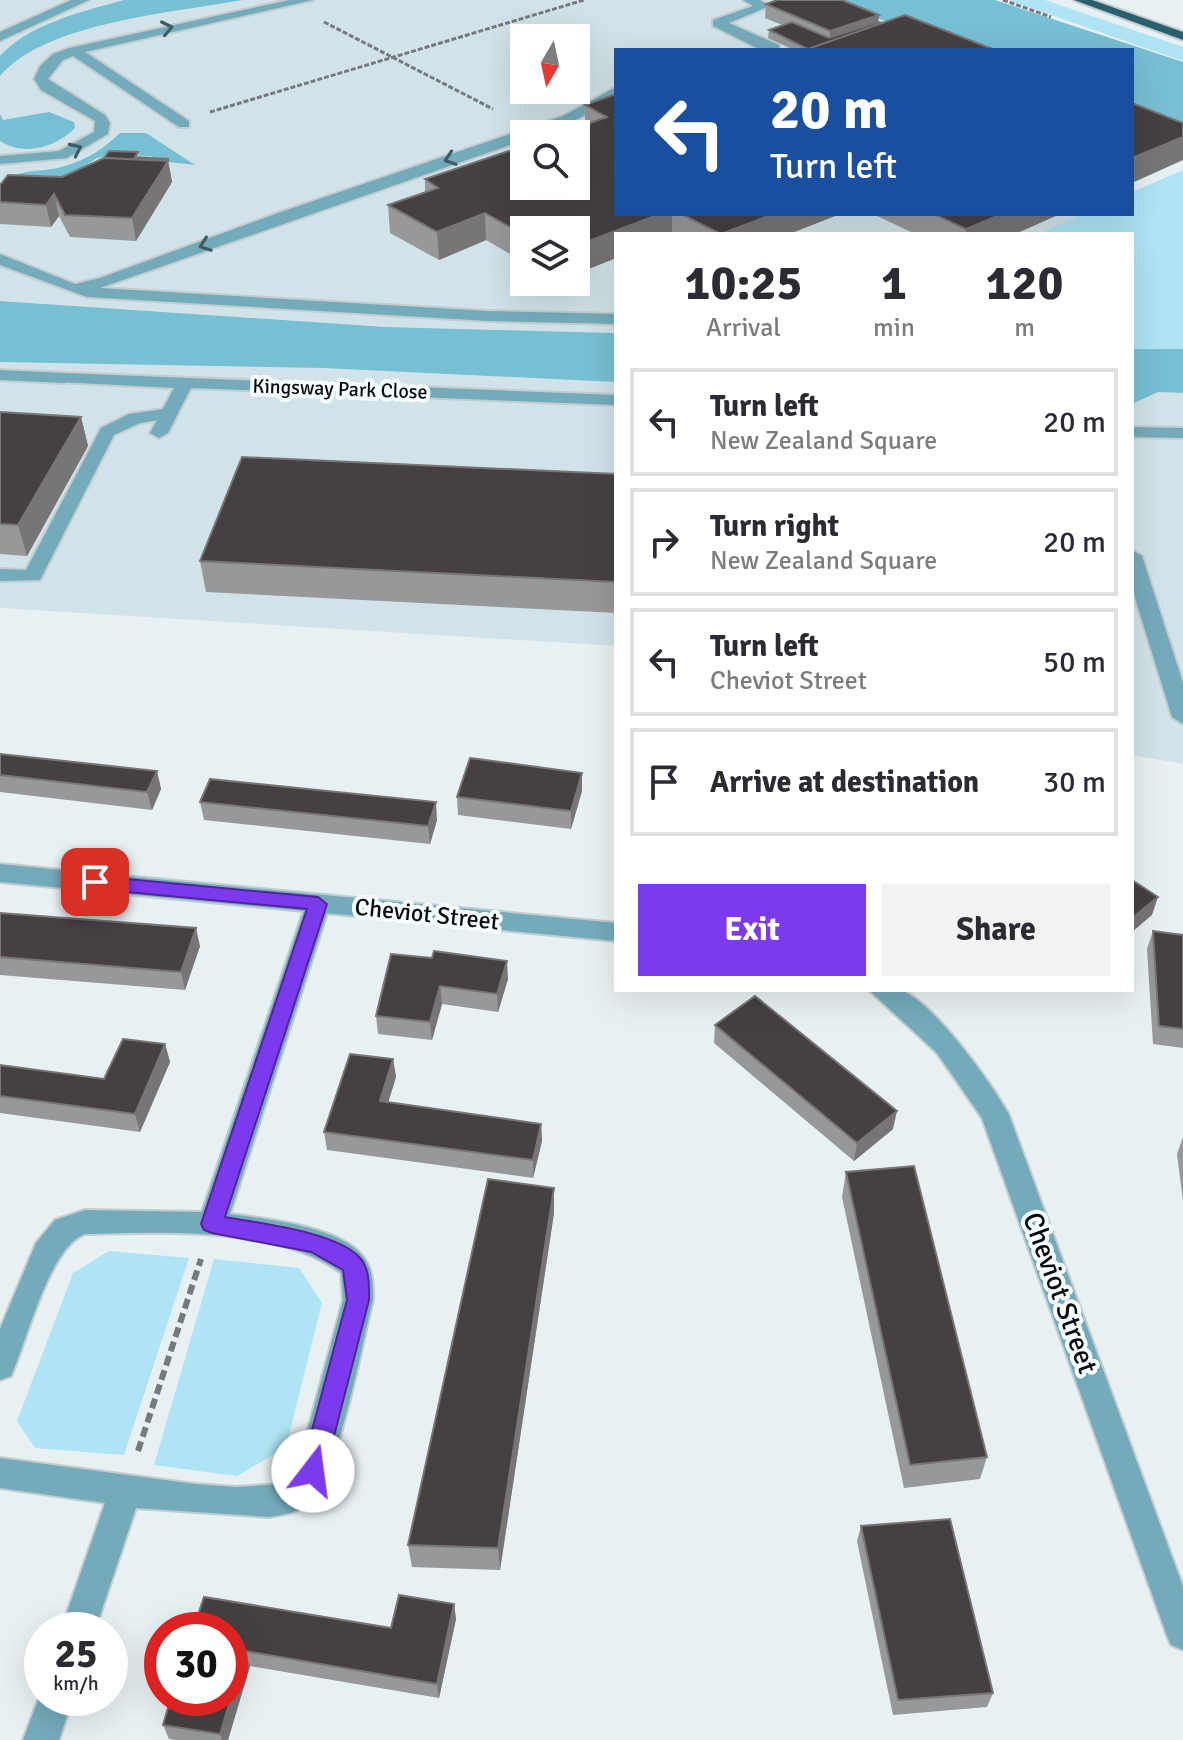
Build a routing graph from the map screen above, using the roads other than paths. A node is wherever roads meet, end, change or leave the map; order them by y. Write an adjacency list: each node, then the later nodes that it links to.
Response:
1 (83, 0): 6 (street)
2 (307, 0): 8 (street, one-way to 2)
3 (749, 0): 7 (street)
4 (1080, 0): 5 (highway)
5 (1183, 36)
6 (0, 37)
7 (774, 48)
8 (74, 51): 11 (street); 13 (street, one-way to 8)
9 (614, 92): 10 (street)
10 (562, 120)
11 (182, 123)
12 (510, 139): 15 (street, one-way to 15)
13 (0, 160)
14 (0, 259): 15 (street)
15 (74, 289): 16 (street)
16 (614, 319)
17 (0, 375): 18 (street, Kingsway Park Close)
18 (186, 382): 19 (street, Kingsway Park Close); 20 (street)
19 (614, 400)
20 (170, 413): 22 (street); 25 (street)
21 (1134, 432): 23 (street)
22 (159, 433)
23 (1183, 433)
24 (1134, 562): 26 (street)
25 (0, 575)
26 (1183, 717)
27 (0, 873): 28 (street, Cheviot Street)
28 (318, 904): 29 (street, Cheviot Street); 31 (street)
29 (614, 932)
30 (885, 992): 36 (street, Cheviot Street)
31 (212, 1224): 32 (street); 34 (street)
32 (0, 1366)
33 (0, 1473): 34 (street)
34 (126, 1489): 35 (street)
35 (84, 1612)
36 (1183, 1633)
37 (50, 1716): 38 (street)
38 (41, 1740)

